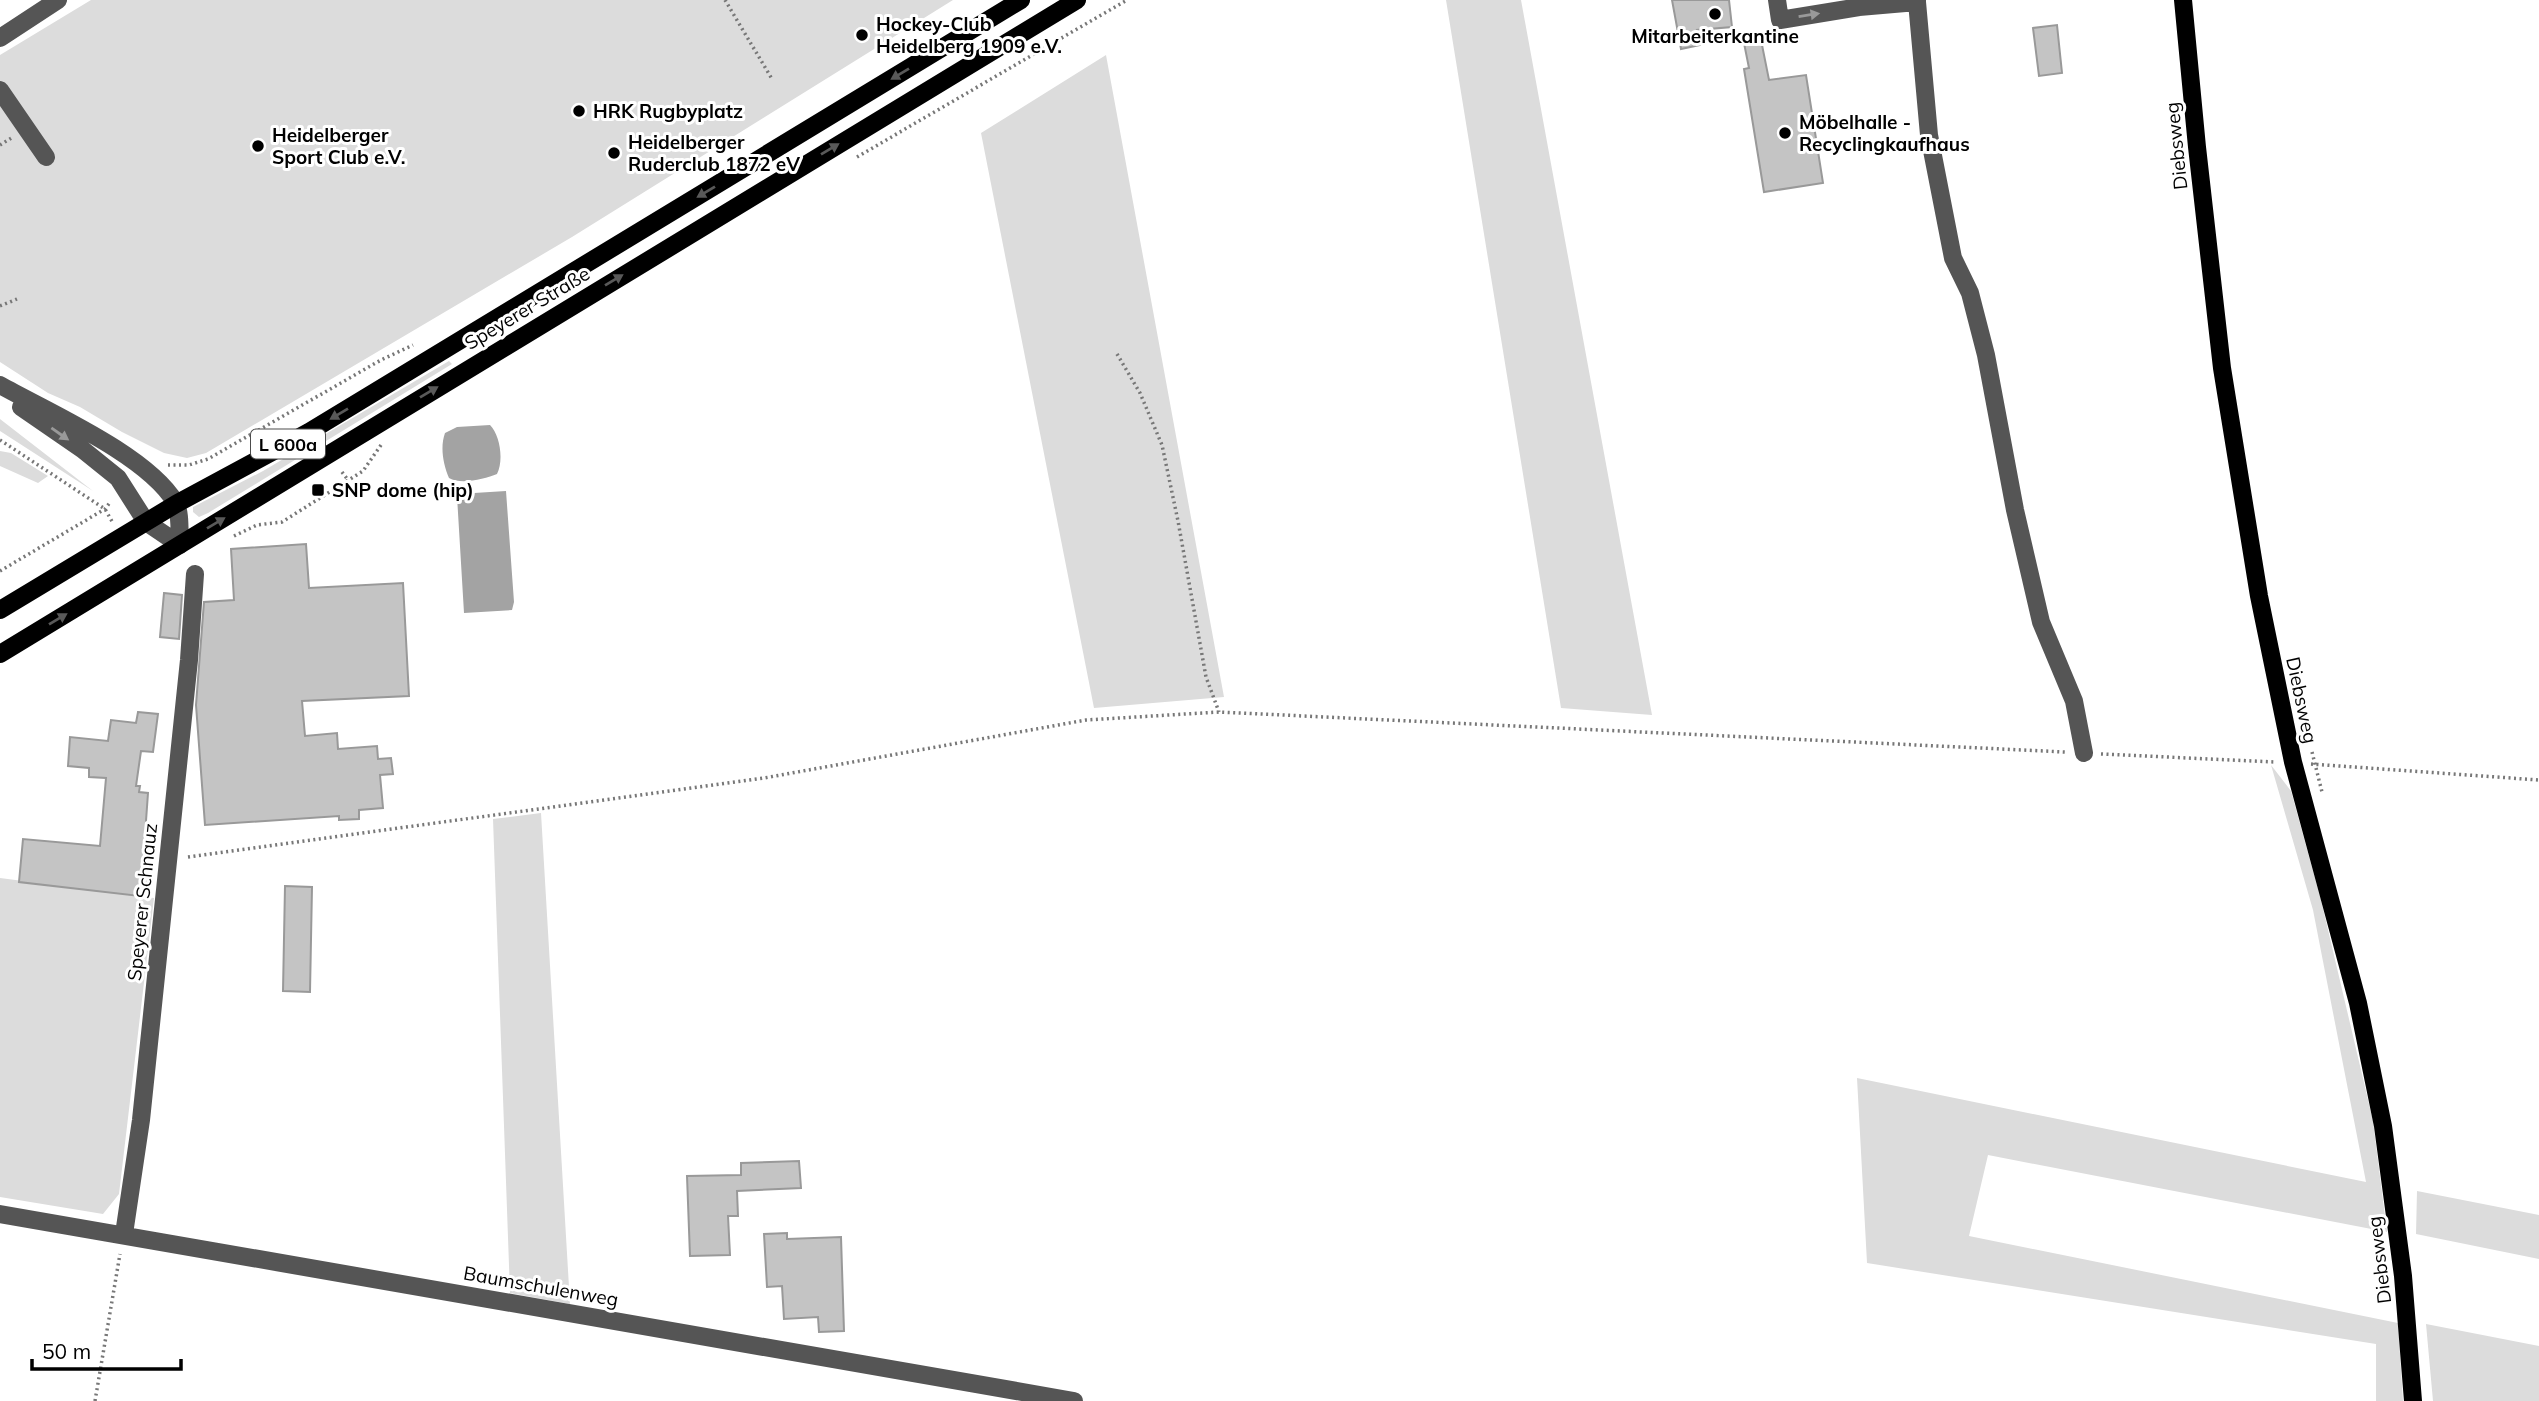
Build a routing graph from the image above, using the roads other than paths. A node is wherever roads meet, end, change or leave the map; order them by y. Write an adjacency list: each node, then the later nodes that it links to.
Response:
1 (58, 0): 8 (street)
2 (1021, 0): 12 (main road, Speyerer Straße / L 600a, one-way to 12)
3 (1077, 0): 14 (main road, Speyerer Straße / L 600a, one-way to 3)
4 (1777, 0): 7 (street, one-way to 7)
5 (2183, 0): 23 (main road, Diebsweg)
6 (1917, 1): 7 (street); 18 (street)
7 (1858, 4)
8 (0, 38)
9 (0, 90): 10 (street)
10 (46, 157)
11 (0, 386): 12 (street); 13 (street, one-way to 13)
12 (176, 504): 13 (main road, Speyerer Straße / L 600a); 14 (street)
13 (146, 522): 14 (street); 16 (main road, Speyerer Straße / L 600a)
14 (180, 545): 17 (main road, Speyerer Straße / L 600a, one-way to 14)
15 (195, 574): 20 (street, Speyerer Schnauz)
16 (0, 610)
17 (0, 654)
18 (2084, 753)
19 (0, 1214): 20 (street, Baumschulenweg)
20 (124, 1234): 21 (street, Baumschulenweg)
21 (1034, 1398): 22 (street, Baumschulenweg)
22 (1074, 1401)
23 (2413, 1401)

